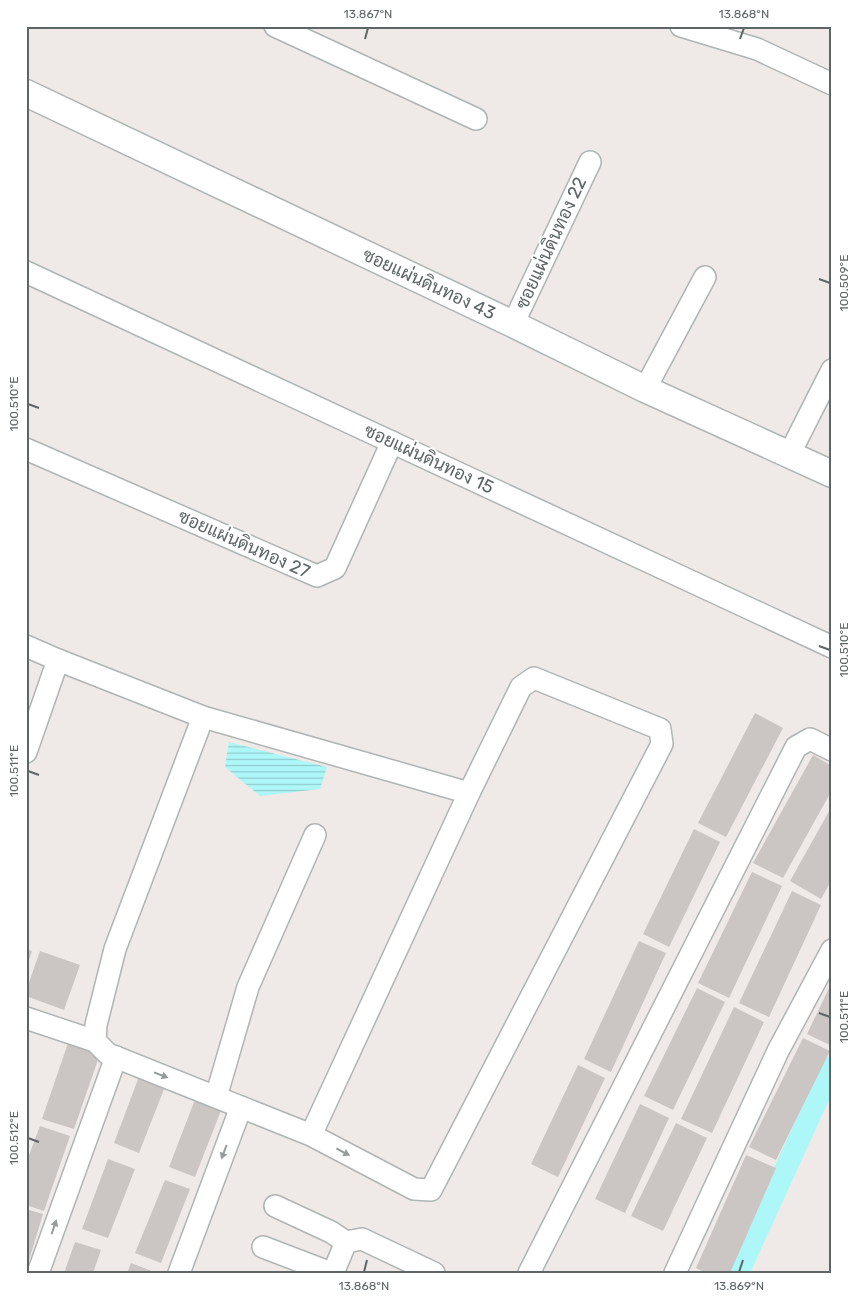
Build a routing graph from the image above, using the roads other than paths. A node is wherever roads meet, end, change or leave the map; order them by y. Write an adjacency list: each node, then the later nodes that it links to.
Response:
1 (275, 26): 5 (street)
2 (681, 26): 3 (street)
3 (832, 84)
4 (26, 93): 9 (street, ซอยแผ่นดินทอง 43)
5 (476, 119)
6 (590, 162): 9 (street, ซอยแผ่นดินทอง 22)
7 (26, 272): 12 (street, ซอยแผ่นดินทอง 15)
8 (705, 276): 11 (street)
9 (513, 324): 11 (street, ซอยแผ่นดินทอง 43)
10 (832, 370): 14 (street)
11 (645, 389): 14 (street, ซอยแผ่นดินทอง 43)
12 (392, 442): 13 (street, ซอยแผ่นดินทอง 27); 17 (street, ซอยแผ่นดินทอง 15)
13 (26, 449)
14 (789, 455): 15 (street, ซอยแผ่นดินทอง 43)
15 (832, 474)
16 (26, 646): 18 (street)
17 (832, 647)
18 (58, 660): 19 (street); 21 (street)
19 (202, 717): 22 (street); 26 (street)
20 (832, 750): 38 (street)
21 (26, 752)
22 (469, 793): 30 (street); 30 (street, one-way to 22)
23 (315, 835): 28 (street)
24 (832, 950): 39 (street)
25 (26, 1018): 26 (street)
26 (95, 1041): 27 (street)
27 (116, 1057): 28 (street, one-way to 28); 34 (street, one-way to 27)
28 (216, 1097): 29 (street)
29 (241, 1107): 30 (street); 35 (street, one-way to 35)
30 (311, 1135)
31 (275, 1206): 32 (street)
32 (346, 1242): 36 (street); 37 (street)
33 (263, 1247): 36 (street)
34 (38, 1273)
35 (179, 1273)
36 (332, 1273)
37 (434, 1273)
38 (529, 1273)
39 (675, 1273)

